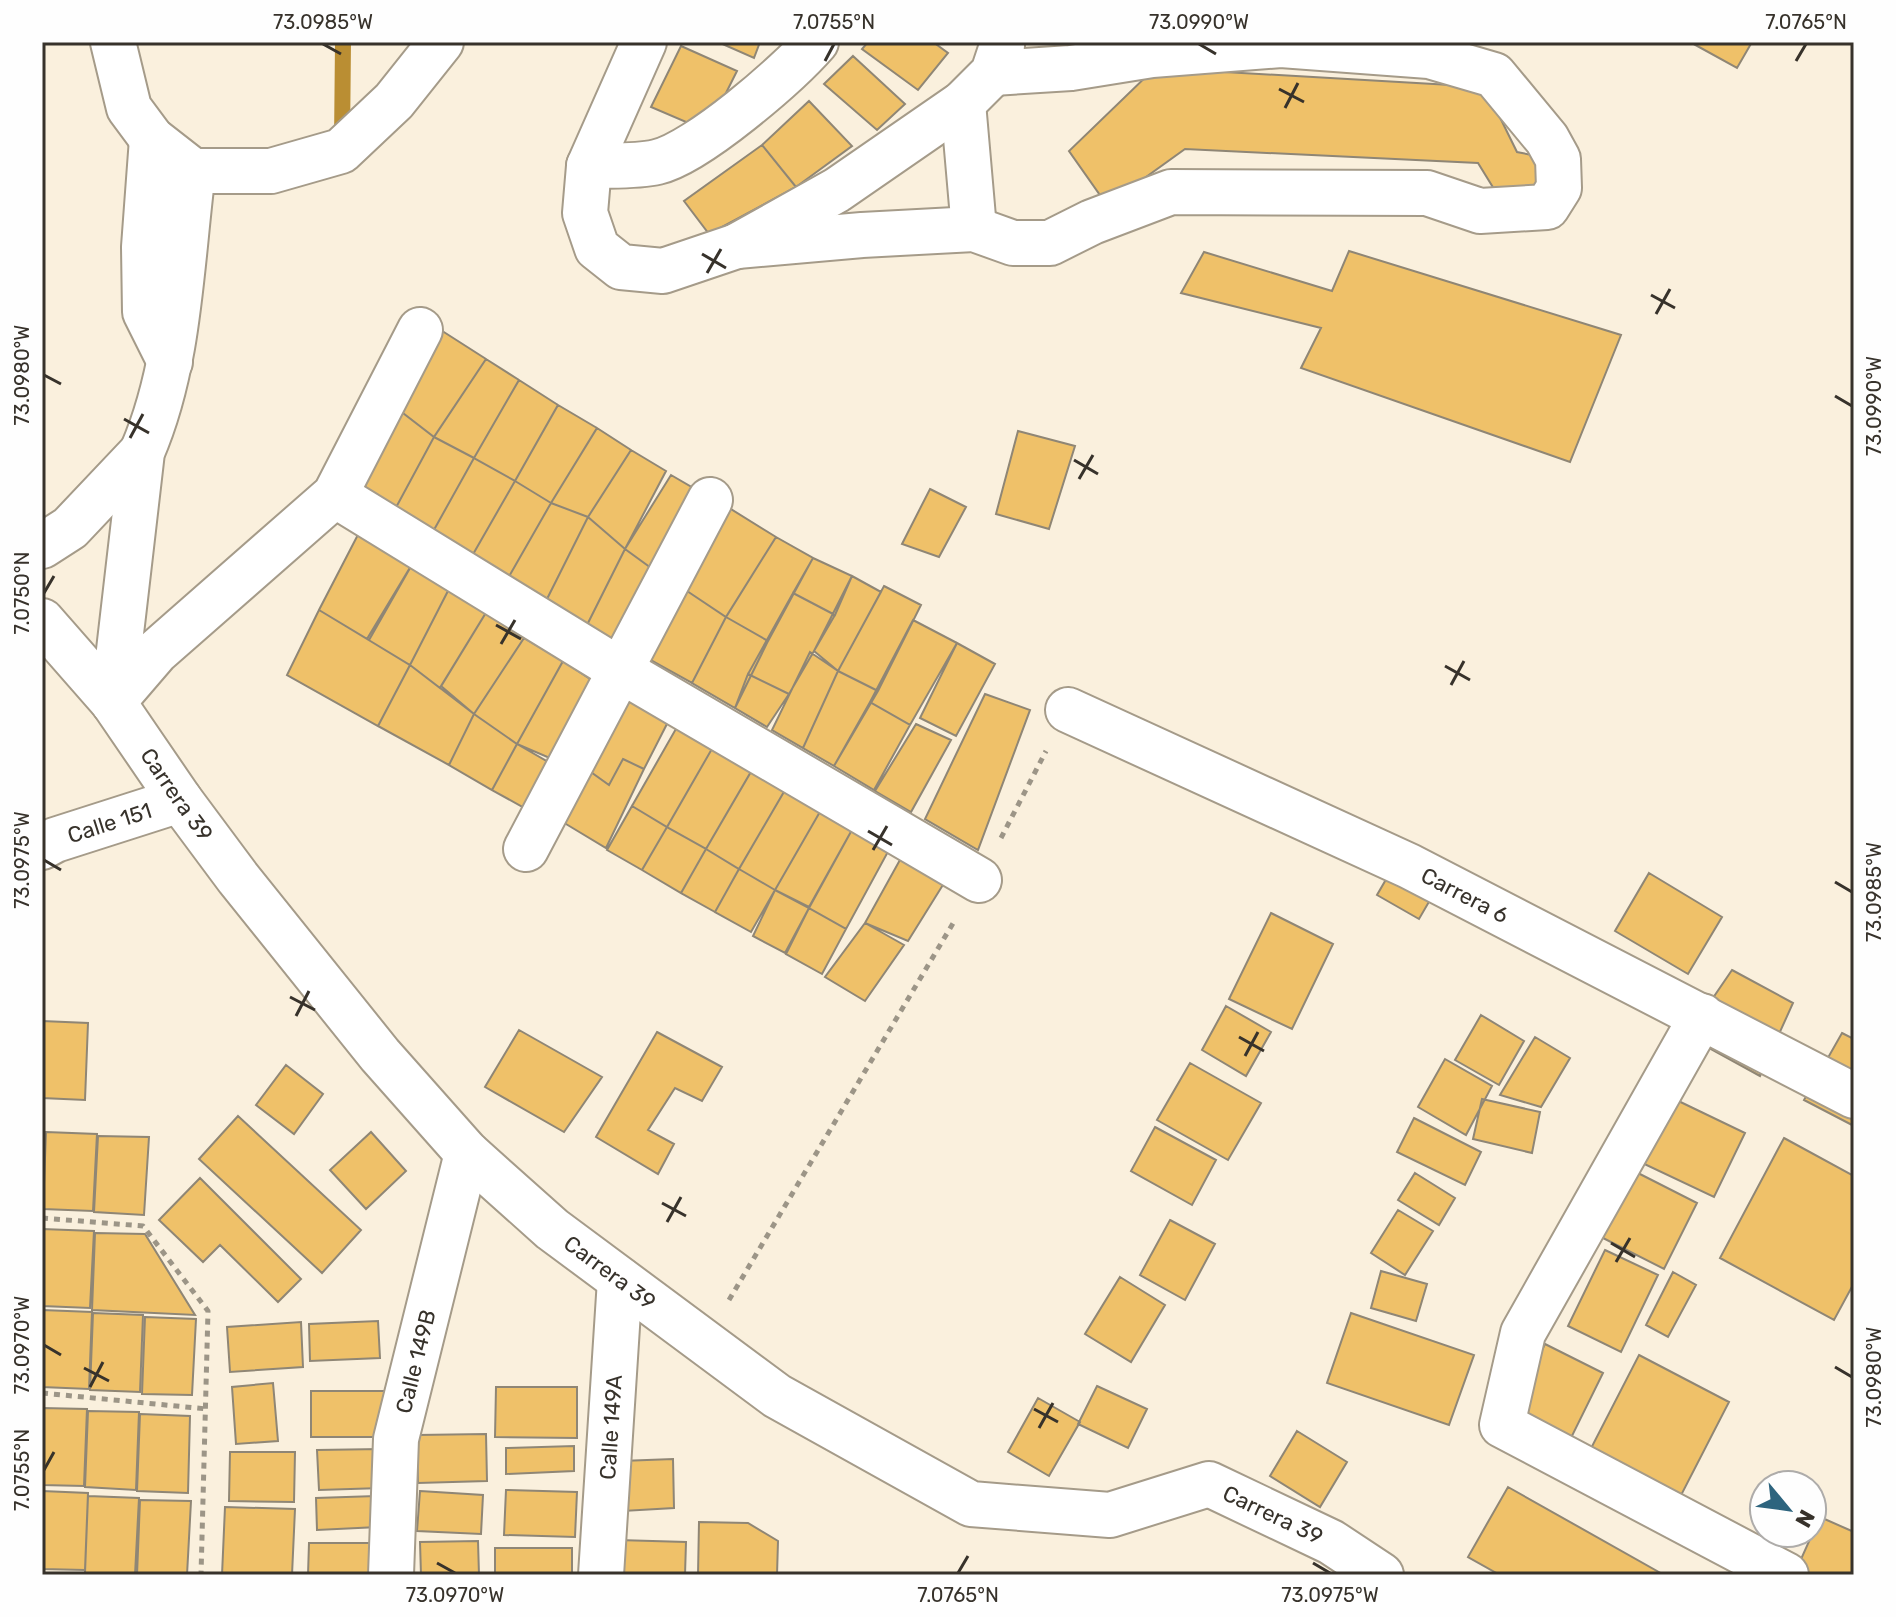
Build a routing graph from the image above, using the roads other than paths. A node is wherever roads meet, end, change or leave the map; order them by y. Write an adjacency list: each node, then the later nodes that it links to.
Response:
1 (113, 42): 6 (street)
2 (441, 42): 8 (street)
3 (644, 42): 7 (street)
4 (795, 51): 7 (street)
5 (986, 72): 9 (street); 9 (street); 10 (street)
6 (152, 139): 8 (street); 12 (street)
7 (589, 166): 10 (street)
8 (193, 171): 12 (street)
9 (974, 229): 10 (street)
10 (737, 246)
11 (420, 330): 14 (street)
12 (170, 362): 13 (street)
13 (142, 452): 16 (street); 19 (street)
14 (335, 495): 18 (street); 19 (street)
15 (710, 500): 18 (street)
16 (42, 546)
17 (42, 621): 19 (street, Carrera 39)
18 (620, 670): 23 (street); 24 (street)
19 (113, 702): 21 (street, Carrera 39)
20 (1068, 710): 25 (street, Carrera 6)
21 (180, 800): 22 (street, Calle 151); 27 (street, Carrera 39)
22 (42, 847)
23 (526, 849)
24 (979, 880)
25 (1702, 1016): 26 (street, Carrera 6); 32 (street)
26 (1854, 1096)
27 (467, 1153): 28 (street, Carrera 39); 29 (street, Calle 149B)
28 (620, 1280): 30 (street, Calle 149A); 31 (street, Carrera 39)
29 (391, 1575)
30 (601, 1575)
31 (1381, 1575)
32 (1786, 1575)

